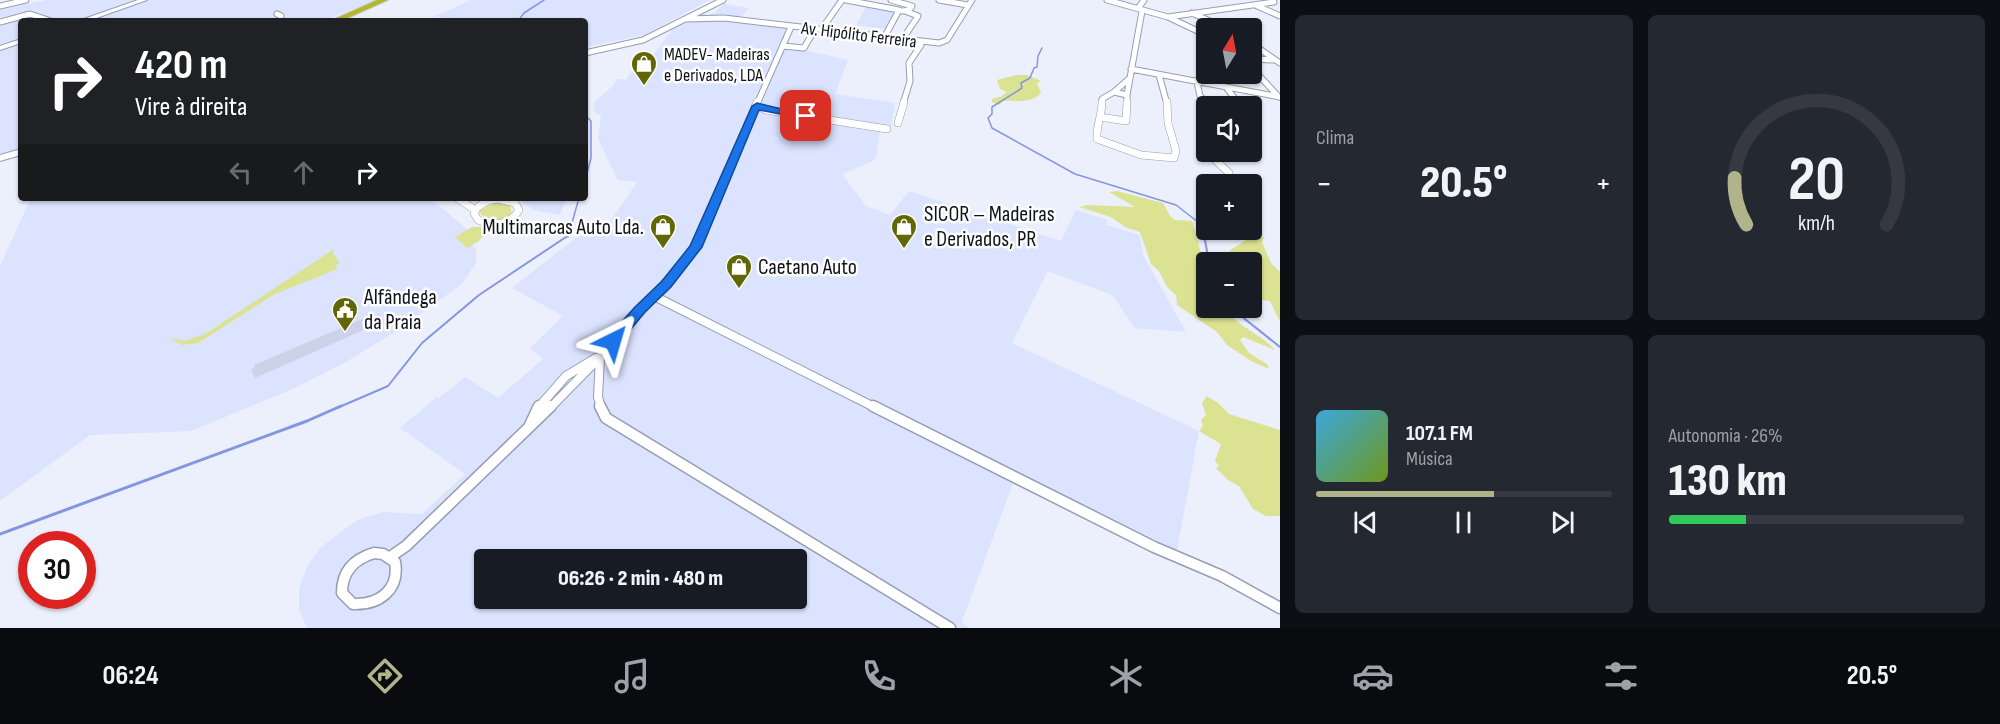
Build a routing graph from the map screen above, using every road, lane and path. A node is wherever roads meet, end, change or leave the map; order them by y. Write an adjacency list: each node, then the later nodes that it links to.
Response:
1 (26, 0): 16 (street)
2 (144, 0): 24 (main road)
3 (384, 0): 25 (highway)
4 (391, 0): 26 (highway)
5 (723, 0): 19 (street)
6 (844, 0): 12 (street); 32 (street)
7 (891, 0): 13 (street)
8 (939, 0): 14 (street)
9 (1107, 0): 17 (street)
10 (1144, 0): 17 (street)
11 (1273, 1): 15 (street); 21 (street)
12 (871, 2): 18 (street)
13 (906, 2): 18 (street)
14 (970, 3): 37 (street, Av. Hipólito Ferreira)
15 (1255, 5): 20 (street); 21 (street)
16 (0, 6)
17 (1139, 7): 22 (street); 44 (street)
18 (902, 11): 34 (street); 35 (street)
19 (700, 12): 27 (street); 29 (street)
20 (1191, 13): 22 (street); 28 (street)
21 (1280, 15)
22 (1168, 17): 33 (street)
23 (42, 18): 30 (street)
24 (90, 18)
25 (341, 18)
26 (348, 18)
27 (724, 18): 29 (street); 31 (street, Av. Hipólito Ferreira)
28 (1202, 18)
29 (686, 19): 41 (street)
30 (0, 22)
31 (791, 27): 32 (street, Av. Hipólito Ferreira); 38 (street)
32 (818, 30): 34 (street, Av. Hipólito Ferreira); 38 (street)
33 (1196, 30)
34 (884, 38): 35 (street, Av. Hipólito Ferreira)
35 (902, 40): 37 (street, Av. Hipólito Ferreira)
36 (18, 42): 39 (main road)
37 (917, 42): 57 (street)
38 (783, 46): 55 (street)
39 (0, 48)
40 (1262, 50): 43 (street)
41 (588, 52)
42 (1262, 60): 43 (street)
43 (1279, 61)
44 (1131, 69): 45 (street); 46 (street)
45 (1159, 75): 48 (street); 56 (street)
46 (1130, 78): 51 (street); 52 (street)
47 (1262, 78): 54 (street)
48 (1196, 82)
49 (1209, 84): 50 (street)
50 (1226, 87): 53 (street); 54 (street)
51 (1114, 92): 52 (street); 56 (street)
52 (1127, 95): 56 (street)
53 (1233, 96)
54 (1280, 97)
55 (757, 106): 58 (street); 67 (street)
56 (1100, 117)
57 (898, 123)
58 (887, 129)
59 (18, 153): 60 (main road)
60 (0, 158)
61 (1216, 162): 62 (street)
62 (1229, 173)
63 (462, 201): 66 (street)
64 (488, 201): 66 (street)
65 (510, 201): 66 (street)
66 (475, 210)
67 (654, 296): 68 (street); 70 (street)
68 (600, 357): 69 (street); 71 (street)
69 (390, 557): 69 (street)
70 (1280, 608)
71 (950, 628)

